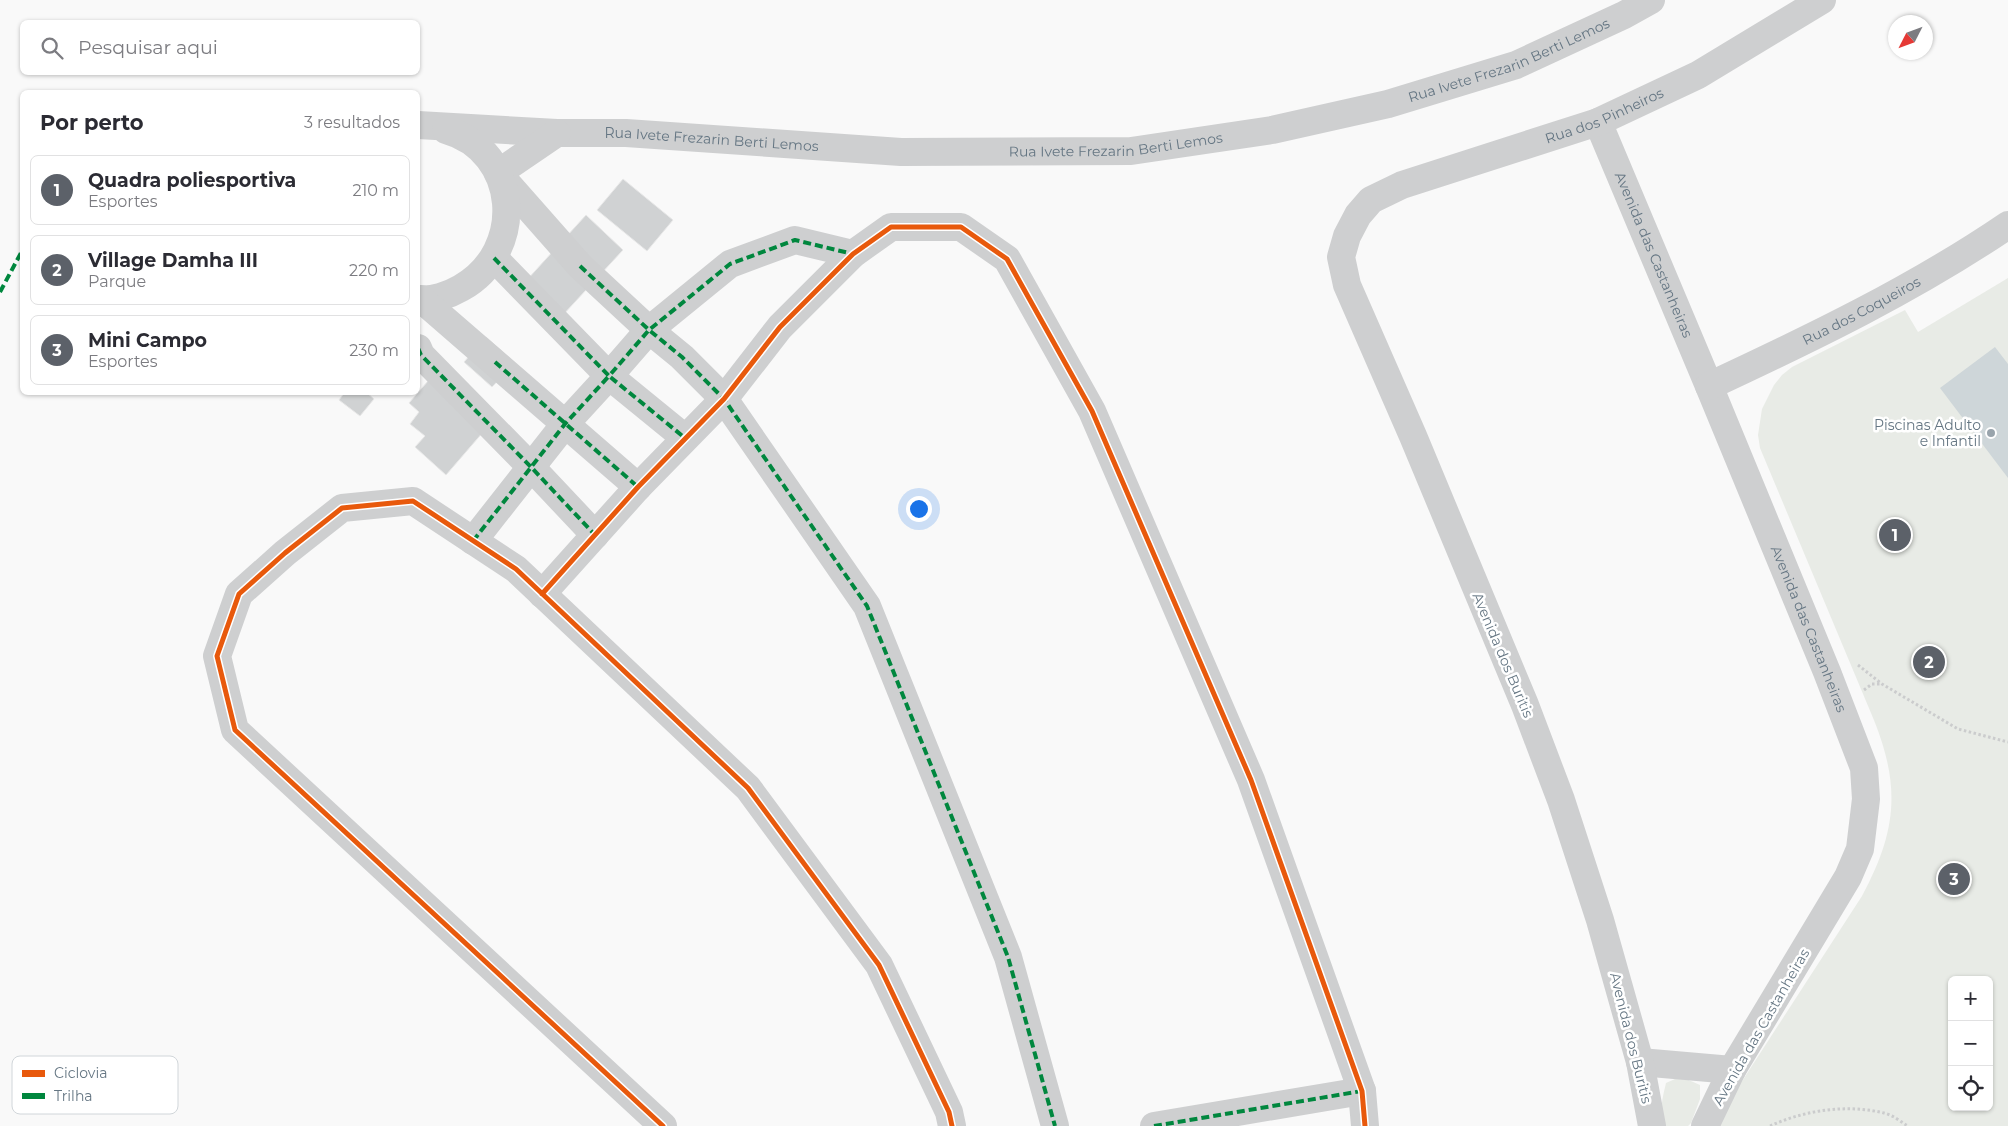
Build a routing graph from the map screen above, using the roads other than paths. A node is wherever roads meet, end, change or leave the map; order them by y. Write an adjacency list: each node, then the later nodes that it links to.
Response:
1 (1651, 0): 5 (street, Rua Ivete Frezarin Berti Lemos)
2 (1822, 0): 3 (street, Rua dos Pinheiros)
3 (1598, 122): 7 (street, Rua dos Pinheiros); 16 (street, Avenida das Castanheiras)
4 (421, 125): 5 (street, Rua Ivete Frezarin Berti Lemos); 6 (street)
5 (557, 133): 6 (street)
6 (498, 173): 10 (street); 13 (street)
7 (1371, 200): 25 (street, Avenida dos Buritis)
8 (2008, 225): 16 (street, Rua dos Coqueiros)
9 (853, 254): 13 (street); 17 (street); 27 (street)
10 (494, 258): 11 (street); 15 (street)
11 (420, 299)
12 (420, 300): 18 (street)
13 (649, 330): 15 (street); 17 (street)
14 (420, 354): 20 (street)
15 (609, 376): 18 (street); 19 (street)
16 (1709, 386): 26 (street, Avenida das Castanheiras)
17 (724, 399): 19 (street); 30 (street)
18 (565, 424): 20 (street); 21 (street)
19 (685, 438): 21 (street)
20 (531, 467): 22 (street); 23 (street)
21 (638, 487): 22 (street)
22 (595, 535): 24 (street)
23 (473, 541): 24 (street); 28 (street)
24 (542, 594): 29 (street)
25 (1640, 1062): 26 (street); 33 (street, Avenida dos Buritis)
26 (1732, 1070): 34 (street, Avenida das Castanheiras)
27 (1362, 1091): 31 (street); 32 (street)
28 (664, 1126)
29 (952, 1126)
30 (1055, 1126)
31 (1154, 1126)
32 (1365, 1126)
33 (1652, 1126)
34 (1705, 1126)

